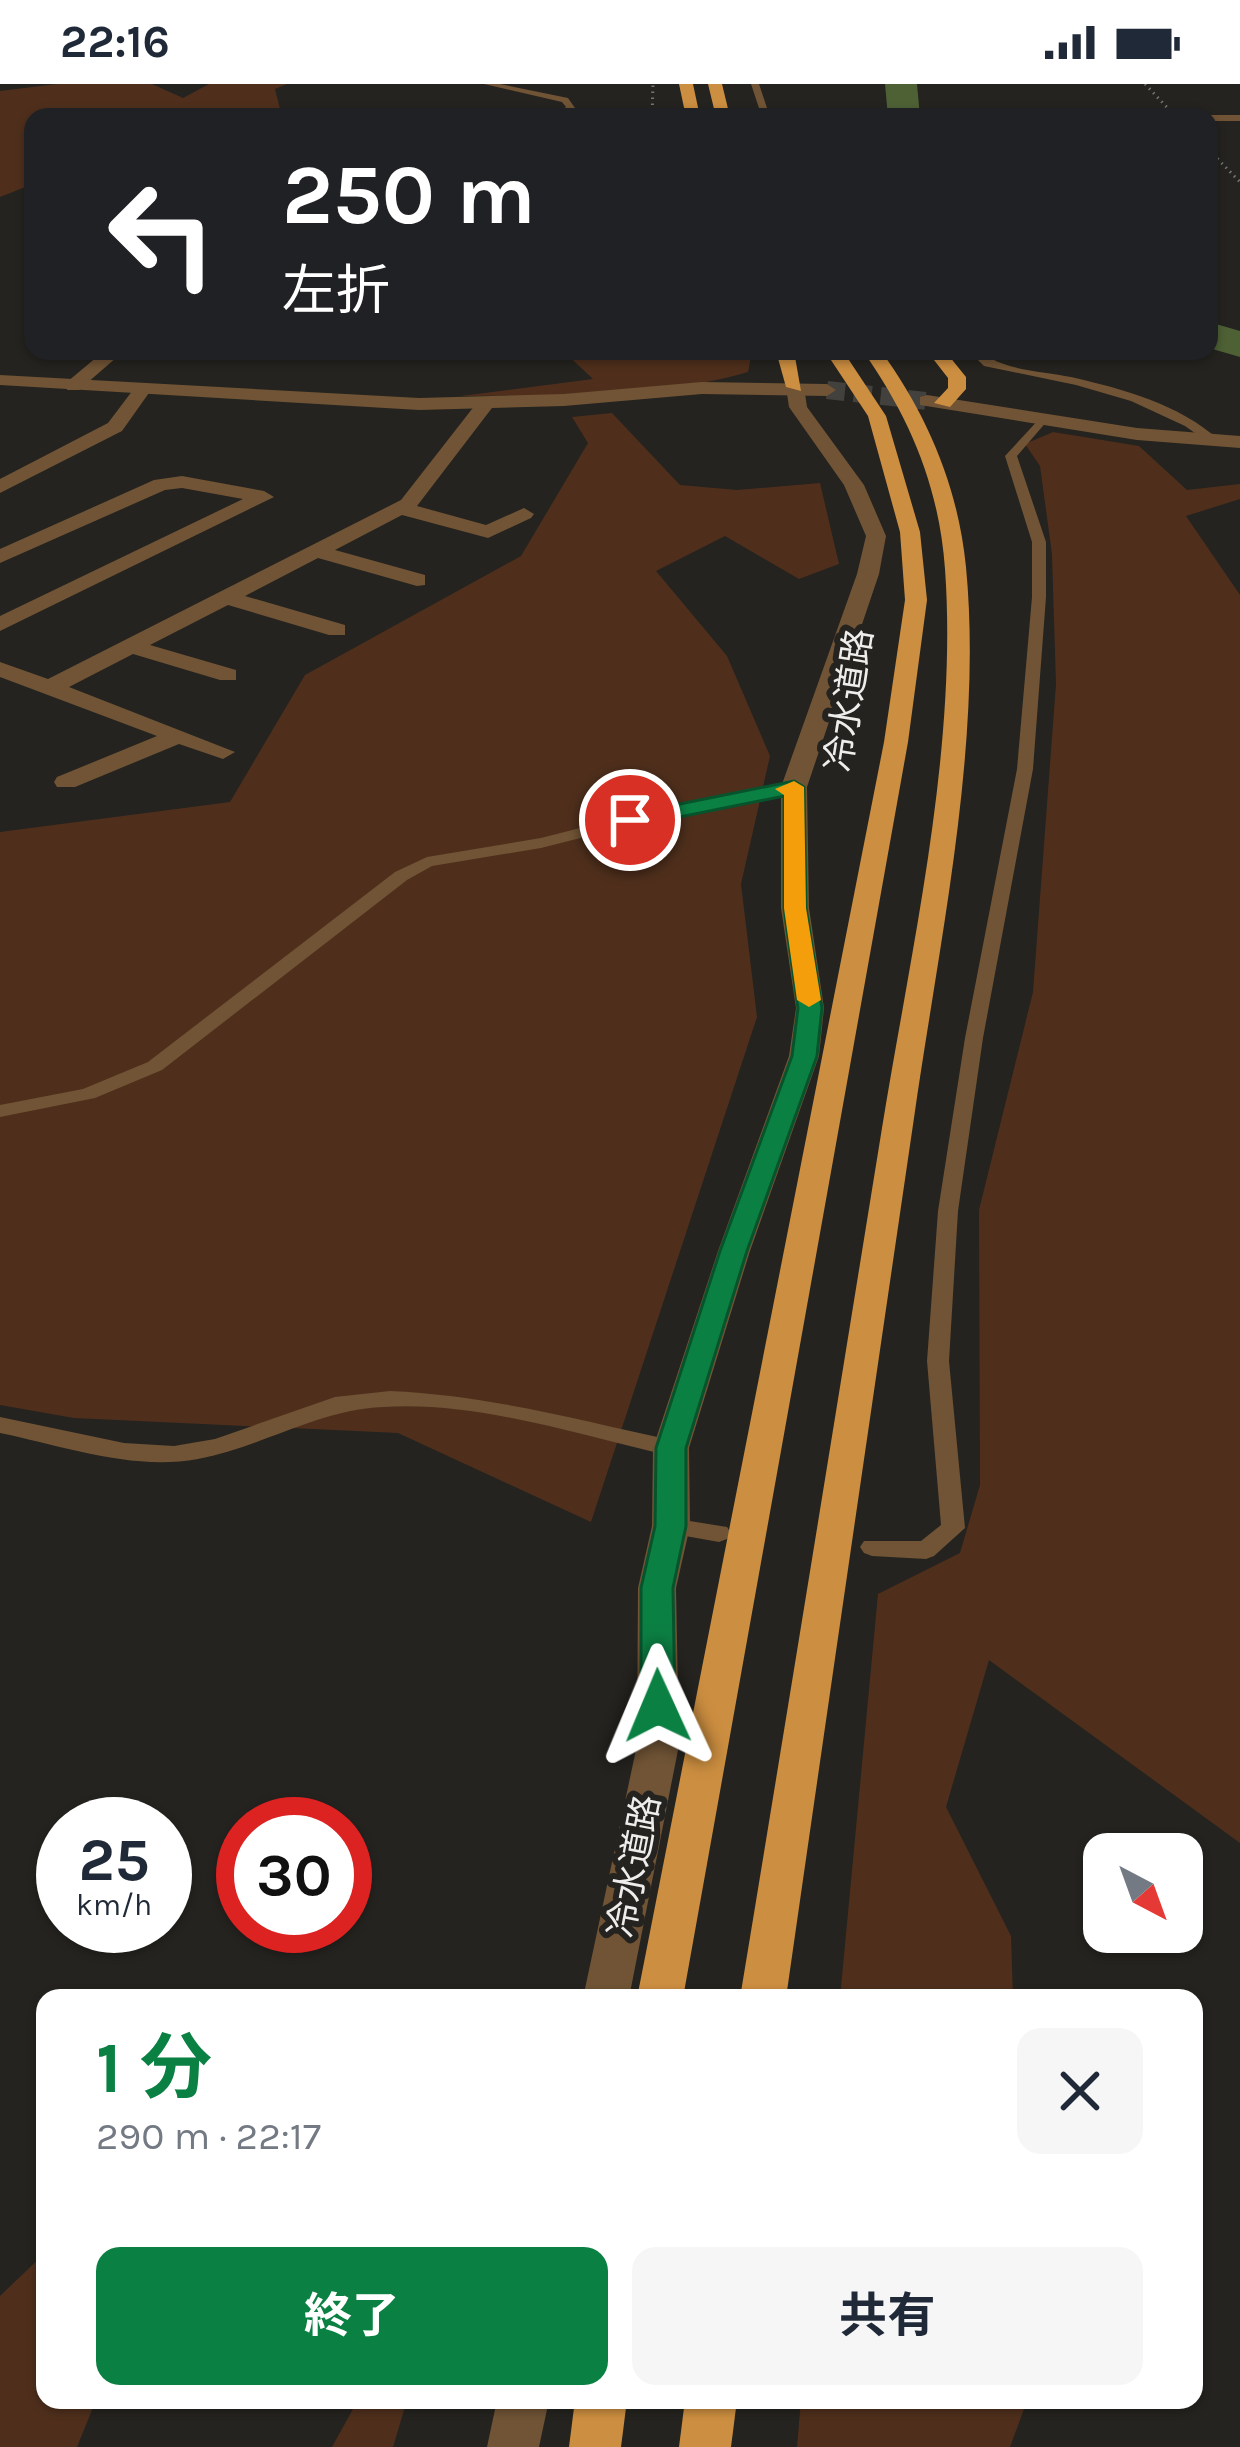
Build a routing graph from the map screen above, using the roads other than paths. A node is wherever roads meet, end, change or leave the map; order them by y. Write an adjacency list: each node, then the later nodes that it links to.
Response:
1 (488, 84): 2 (lane)
2 (571, 108)
3 (104, 360): 10 (street)
4 (788, 360): 11 (highway)
5 (840, 360): 43 (highway, 冷水道路)
6 (878, 360): 44 (highway)
7 (944, 360): 14 (highway)
8 (984, 360): 17 (lane)
9 (0, 380): 10 (street)
10 (73, 386): 12 (street)
11 (795, 387): 13 (street); 15 (street); 35 (street)
12 (142, 389): 15 (street); 19 (street)
13 (827, 390)
14 (935, 402): 16 (street)
15 (486, 404): 20 (street)
16 (1042, 421): 17 (street); 41 (lane)
17 (1213, 440): 18 (street)
18 (1240, 442)
19 (0, 487)
20 (400, 508): 21 (street); 22 (street)
21 (524, 514)
22 (316, 551): 24 (street); 25 (street)
23 (0, 557): 26 (street)
24 (418, 580)
25 (226, 597): 27 (street); 28 (street)
26 (0, 624)
27 (337, 631)
28 (131, 646): 30 (street); 31 (street)
29 (0, 669): 31 (street)
30 (228, 675)
31 (48, 688): 32 (street)
32 (178, 736): 33 (street); 34 (street)
33 (224, 752)
34 (66, 782)
35 (794, 787): 36 (lane); 38 (street)
36 (0, 1111)
37 (0, 1425): 38 (lane)
38 (671, 1448): 39 (street)
39 (670, 1526): 40 (lane); 42 (street)
40 (719, 1533)
41 (872, 1547)
42 (608, 1989)
43 (662, 1989)
44 (764, 1989)
45 (521, 2409): 48 (street)
46 (601, 2409): 49 (highway)
47 (709, 2409): 50 (highway)
48 (513, 2447)
49 (595, 2447)
50 (705, 2447)

